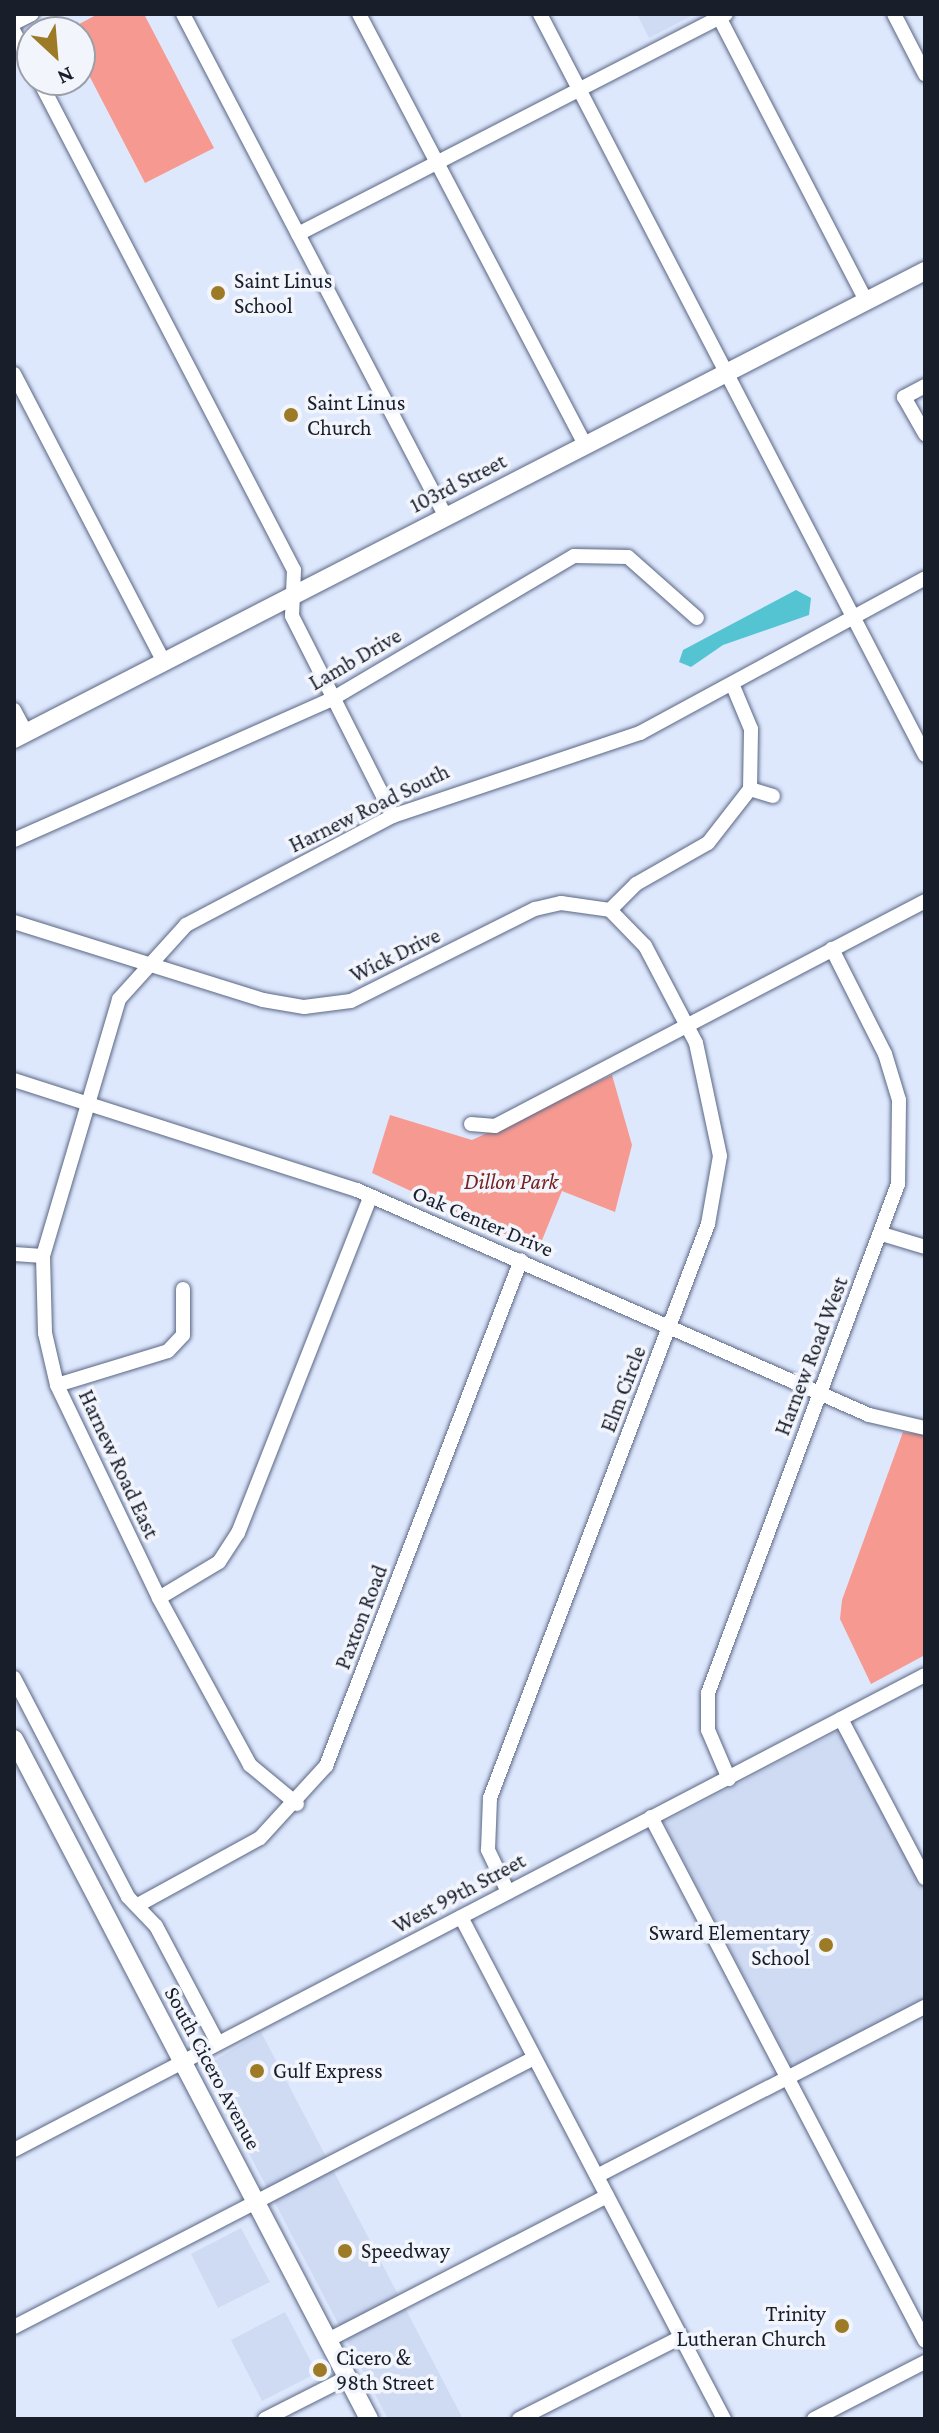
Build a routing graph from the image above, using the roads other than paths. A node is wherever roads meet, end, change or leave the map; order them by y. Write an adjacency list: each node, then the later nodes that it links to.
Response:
1 (32, 14): 7 (street)
2 (183, 14): 12 (street)
3 (359, 14): 11 (street)
4 (540, 14): 9 (street)
5 (894, 14): 8 (street)
6 (722, 16): 9 (street); 14 (street)
7 (14, 23)
8 (925, 74)
9 (579, 89): 11 (street); 15 (street)
10 (47, 96): 22 (street)
11 (437, 162): 12 (street); 19 (street)
12 (298, 234): 20 (street)
13 (925, 271): 14 (main road, 103rd Street)
14 (866, 301): 15 (main road, 103rd Street)
15 (727, 373): 19 (main road, 103rd Street); 24 (street)
16 (15, 379): 25 (street)
17 (925, 386): 18 (street)
18 (925, 434)
19 (585, 445): 20 (main road, 103rd Street)
20 (446, 517): 22 (main road, 103rd Street)
21 (925, 578): 24 (street, Harnew Road South)
22 (290, 598): 25 (main road, 103rd Street); 27 (street)
23 (697, 618): 27 (street, Lamb Drive)
24 (853, 622): 26 (street, Harnew Road South); 30 (street)
25 (164, 662): 29 (main road, 103rd Street)
26 (733, 686): 31 (street); 33 (street, Harnew Road South)
27 (332, 699): 33 (street); 34 (street, Lamb Drive)
28 (14, 710): 29 (street)
29 (20, 736)
30 (925, 755)
31 (750, 789): 32 (street); 36 (street)
32 (773, 796)
33 (393, 816): 39 (street, Harnew Road South)
34 (14, 840)
35 (925, 901): 38 (street)
36 (610, 910): 39 (street, Wick Drive); 40 (street, Elm Circle)
37 (14, 922): 39 (street, Wick Drive)
38 (832, 949): 40 (street); 45 (street, Harnew Road West)
39 (146, 962): 42 (street, Harnew Road South)
40 (687, 1025): 43 (street); 51 (street, Elm Circle)
41 (14, 1080): 42 (street, Oak Center Drive)
42 (86, 1102): 44 (street, Oak Center Drive); 48 (street, Harnew Road East)
43 (471, 1124)
44 (371, 1196): 49 (street, Oak Center Drive); 55 (street)
45 (882, 1234): 46 (street); 53 (street, Harnew Road West)
46 (925, 1247)
47 (14, 1254): 48 (street)
48 (43, 1256): 52 (street, Harnew Road East)
49 (521, 1260): 51 (street, Oak Center Drive); 61 (street, Paxton Road)
50 (183, 1289): 52 (street)
51 (670, 1326): 53 (street, Oak Center Drive); 64 (street, Elm Circle)
52 (57, 1385): 55 (street, Harnew Road East)
53 (820, 1393): 54 (street, Oak Center Drive); 60 (street, Harnew Road West)
54 (925, 1428)
55 (159, 1598): 61 (street, Harnew Road East)
56 (925, 1675): 58 (street, West 99th Street)
57 (14, 1678): 65 (street, South Cicero Avenue)
58 (841, 1719): 60 (street, West 99th Street); 63 (street)
59 (14, 1739): 70 (main road, South Cicero Avenue)
60 (729, 1779): 62 (street, West 99th Street)
61 (297, 1804): 65 (street, Paxton Road)
62 (651, 1817): 64 (street, West 99th Street); 71 (street)
63 (925, 1878)
64 (508, 1892): 66 (street, West 99th Street)
65 (138, 1905): 68 (street, South Cicero Avenue)
66 (461, 1917): 68 (street, West 99th Street); 69 (street)
67 (925, 2007): 71 (street)
68 (218, 2043): 70 (street, West 99th Street)
69 (534, 2058): 73 (street); 75 (street)
70 (183, 2062): 72 (street, West 99th Street); 75 (main road, South Cicero Avenue)
71 (788, 2078): 73 (street); 79 (street)
72 (14, 2150)
73 (597, 2176): 74 (street)
74 (607, 2196): 77 (street); 78 (street)
75 (256, 2202): 76 (street); 78 (main road, South Cicero Avenue)
76 (14, 2327)
77 (681, 2337): 84 (street); 85 (street)
78 (328, 2340): 81 (main road, South Cicero Avenue)
79 (925, 2341)
80 (925, 2362): 86 (street)
81 (348, 2377): 82 (street); 83 (main road, South Cicero Avenue)
82 (265, 2419)
83 (369, 2419)
84 (519, 2419)
85 (724, 2419)
86 (814, 2419)

